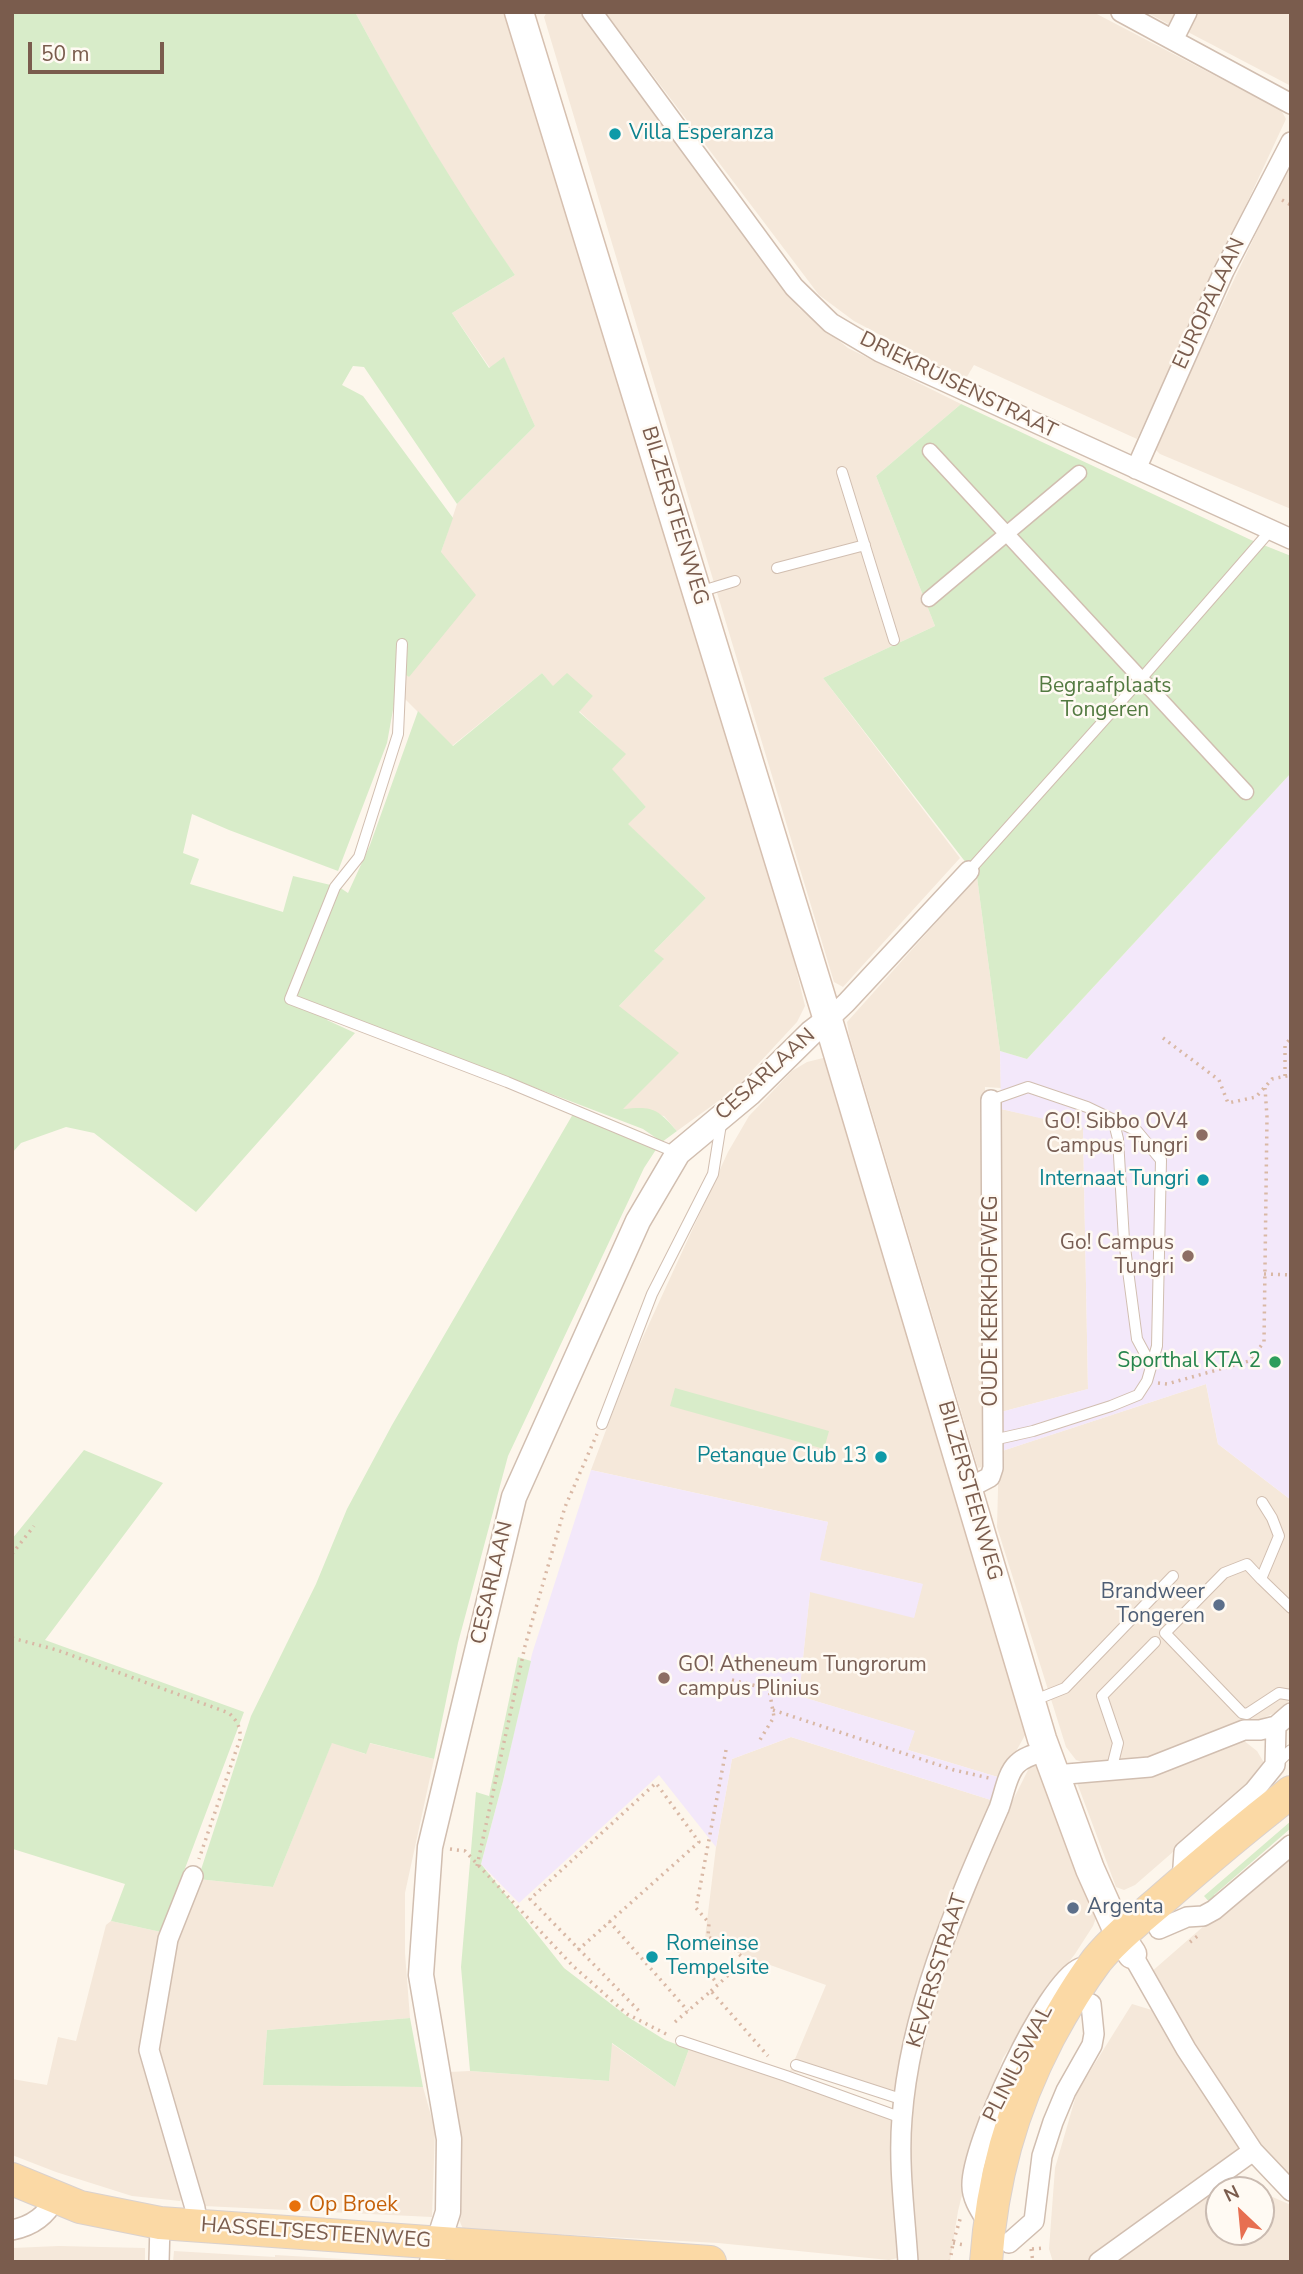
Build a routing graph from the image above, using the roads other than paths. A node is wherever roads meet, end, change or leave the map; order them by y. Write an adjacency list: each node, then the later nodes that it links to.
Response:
1 (519, 12): 18 (main road, BILZERSTEENWEG)
2 (592, 12): 9 (street, DRIEKRUISENSTRAAT)
3 (1121, 12): 5 (street)
4 (1187, 12): 5 (street)
5 (1173, 40): 6 (street)
6 (1291, 104)
7 (1291, 142): 9 (street, EUROPALAAN)
8 (930, 452): 13 (street)
9 (1136, 470): 12 (street, DRIEKRUISENSTRAAT)
10 (842, 471): 15 (lane)
11 (1079, 473): 13 (street)
12 (1270, 531): 14 (street, DRIEKRUISENSTRAAT); 22 (lane)
13 (1007, 534): 19 (street); 22 (street)
14 (1291, 539)
15 (865, 545): 16 (lane); 20 (lane)
16 (777, 568)
17 (735, 581): 18 (lane)
18 (697, 593): 25 (main road, BILZERSTEENWEG)
19 (929, 599)
20 (894, 640)
21 (402, 643): 29 (lane)
22 (1141, 679): 23 (street); 24 (lane)
23 (1245, 792)
24 (969, 870): 25 (street)
25 (828, 1020): 27 (street, CESARLAAN); 33 (main road, BILZERSTEENWEG)
26 (991, 1100): 28 (lane); 32 (street, OUDE KERKHOFWEG)
27 (722, 1115): 29 (street, CESARLAAN); 31 (lane)
28 (1113, 1119): 30 (lane); 30 (lane)
29 (678, 1153): 65 (street, CESARLAAN)
30 (1152, 1365): 32 (lane)
31 (602, 1424)
32 (993, 1440): 33 (street, OUDE KERKHOFWEG)
33 (969, 1488): 40 (main road, BILZERSTEENWEG)
34 (1262, 1502): 36 (lane)
35 (1173, 1576): 40 (lane)
36 (1261, 1579): 37 (lane); 39 (lane)
37 (1291, 1608)
38 (1155, 1642): 45 (lane)
39 (1291, 1695)
40 (1030, 1702): 43 (main road, BILZERSTEENWEG)
41 (1283, 1720): 44 (street); 45 (street, KEVERSSTRAAT)
42 (1291, 1750): 44 (lane)
43 (1051, 1763): 45 (street, KEVERSSTRAAT); 52 (main road, BILZERSTEENWEG); 56 (street, KEVERSSTRAAT)
44 (1275, 1765): 50 (street)
45 (1111, 1771)
46 (1291, 1792): 50 (main road)
47 (1291, 1816): 51 (main road)
48 (1291, 1845): 51 (street)
49 (193, 1876): 62 (street)
50 (1182, 1882): 52 (main road)
51 (1159, 1929): 52 (main road)
52 (1126, 1945): 53 (main road, PLINIUSWAL); 57 (street); 64 (main road, PLINIUSWAL)
53 (1097, 1961): 64 (main road, PLINIUSWAL); 64 (street, PLINIUSWAL)
54 (681, 2041): 56 (lane)
55 (796, 2065): 56 (lane)
56 (903, 2109): 68 (street, KEVERSSTRAAT)
57 (1254, 2151): 59 (street); 69 (street)
58 (12, 2179): 60 (main road, HASSELTSESTEENWEG)
59 (1291, 2192)
60 (55, 2198): 61 (main road, HASSELTSESTEENWEG); 63 (street)
61 (160, 2223): 62 (main road, HASSELTSESTEENWEG); 66 (street)
62 (198, 2226): 65 (main road, HASSELTSESTEENWEG)
63 (12, 2230)
64 (1005, 2248)
65 (435, 2252): 67 (main road, HASSELTSESTEENWEG)
66 (159, 2262)
67 (710, 2262)
68 (908, 2262)
69 (1099, 2262)

